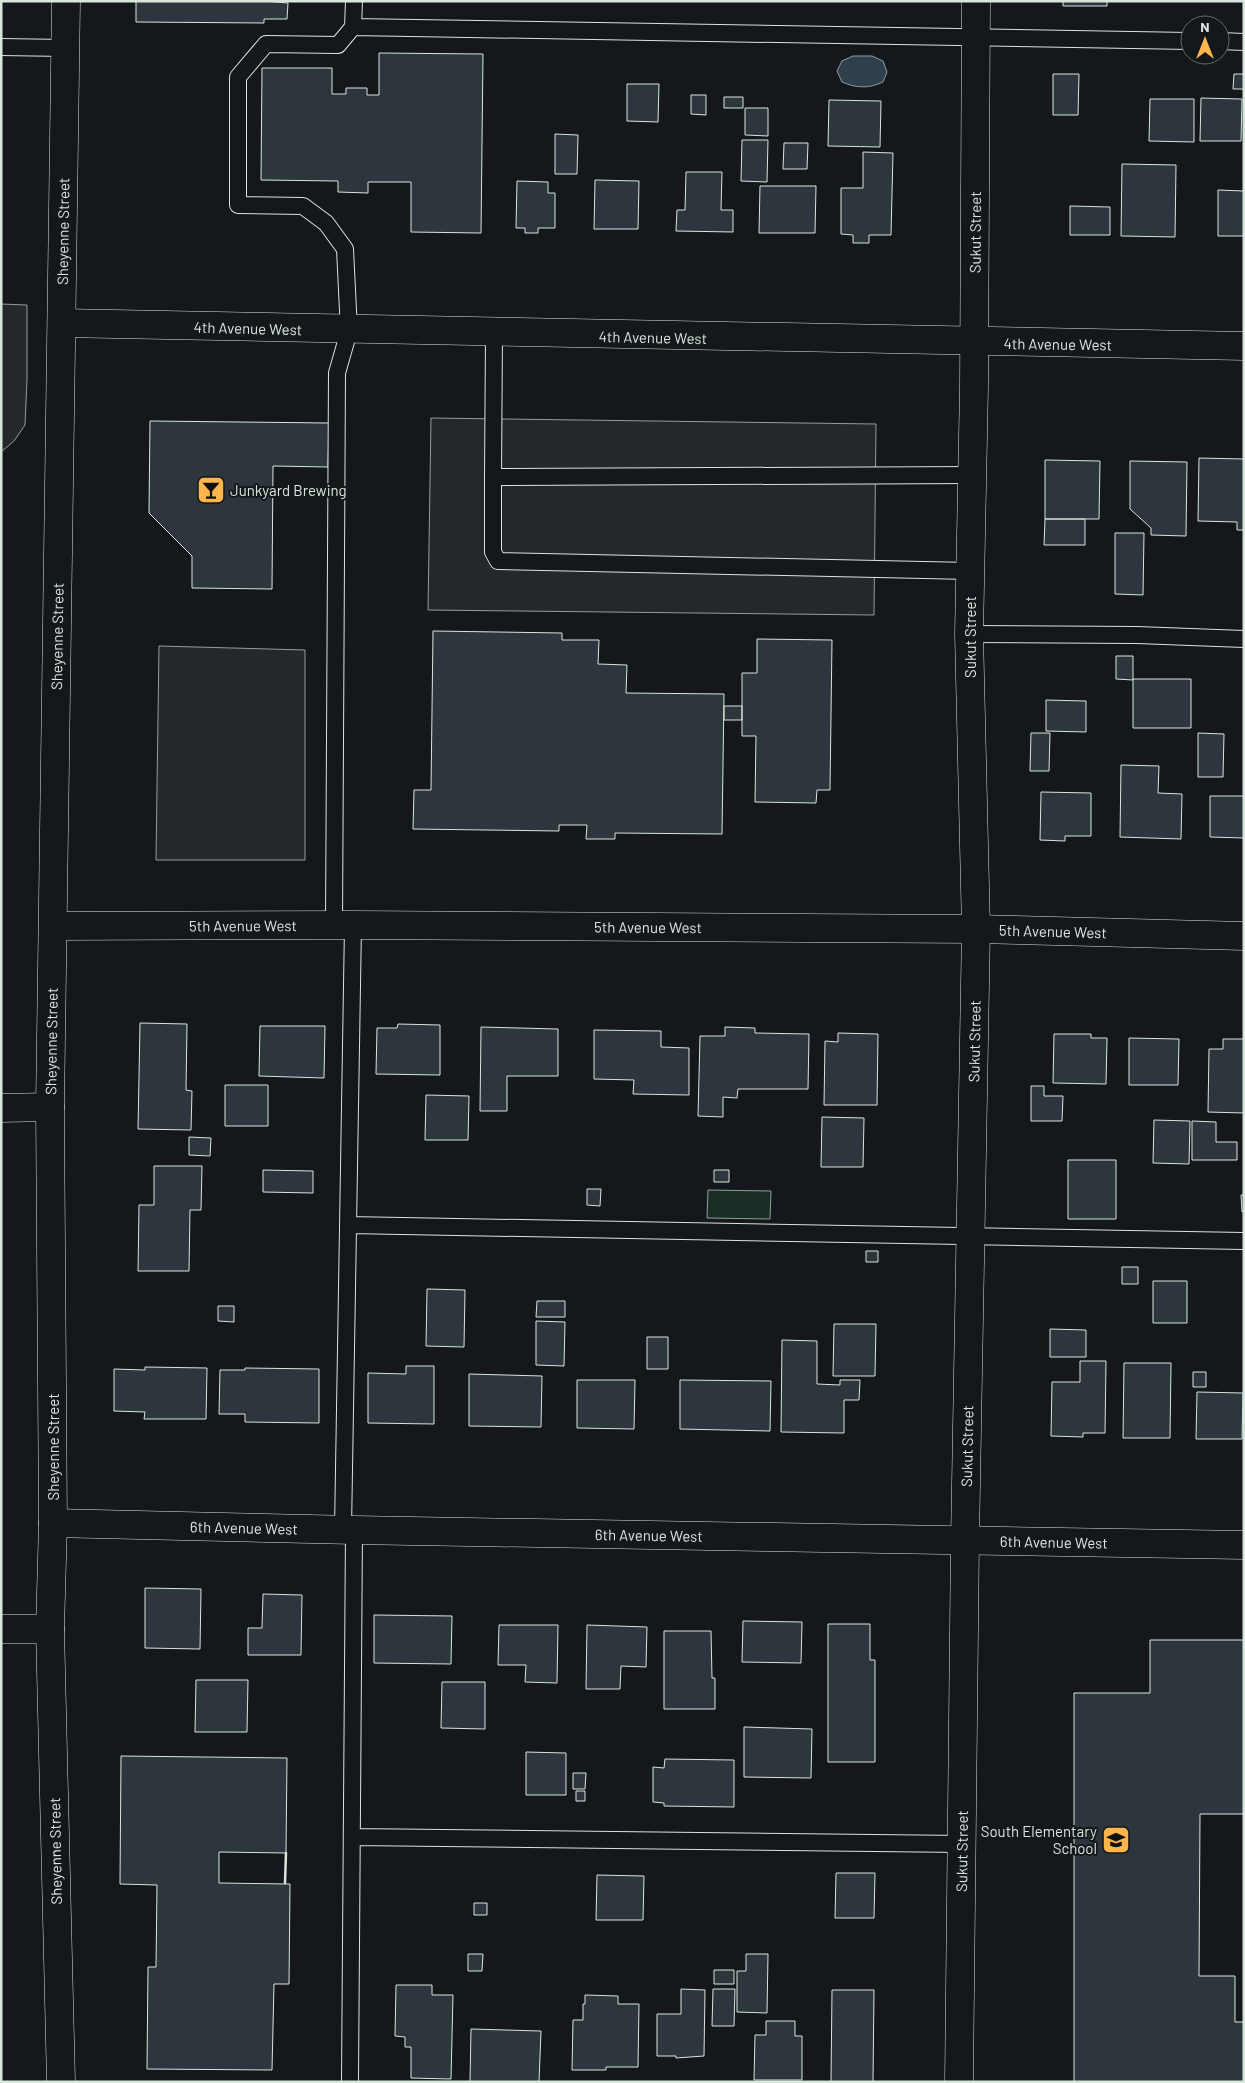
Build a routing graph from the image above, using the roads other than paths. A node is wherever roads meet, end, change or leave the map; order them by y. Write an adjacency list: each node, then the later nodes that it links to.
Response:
1 (66, 1): 10 (street, Sheyenne Street)
2 (354, 1): 4 (lane)
3 (976, 1): 5 (street, Sukut Street)
4 (354, 27): 5 (lane); 12 (lane)
5 (976, 37): 6 (lane); 14 (street, Sukut Street)
6 (1180, 41)
7 (1230, 41): 8 (lane)
8 (1244, 42)
9 (1, 47): 10 (lane)
10 (66, 48): 11 (street, Sheyenne Street)
11 (62, 323): 12 (street, 4th Avenue West); 22 (street, Sheyenne Street)
12 (349, 332): 13 (street, 4th Avenue West); 21 (lane)
13 (494, 334): 14 (street, 4th Avenue West); 17 (lane)
14 (974, 343): 15 (street, 4th Avenue West); 16 (street, Sukut Street)
15 (1244, 346)
16 (973, 475): 17 (lane); 18 (street, Sukut Street)
17 (493, 477): 18 (lane)
18 (970, 571): 19 (street, Sukut Street)
19 (969, 634): 20 (lane); 23 (street, Sukut Street)
20 (1244, 639)
21 (344, 925): 22 (street, 5th Avenue West); 23 (street, 5th Avenue West); 27 (lane)
22 (53, 926): 25 (street, Sheyenne Street)
23 (976, 929): 24 (street, 5th Avenue West); 28 (street, Sukut Street)
24 (1244, 936)
25 (50, 1107): 26 (street); 30 (street, Sheyenne Street)
26 (1, 1108)
27 (348, 1225): 28 (lane); 31 (lane)
28 (971, 1236): 29 (lane); 32 (street, Sukut Street)
29 (1244, 1241)
30 (54, 1523): 31 (street, 6th Avenue West); 35 (street, Sheyenne Street)
31 (348, 1530): 32 (street, 6th Avenue West); 36 (lane)
32 (965, 1540): 33 (street, 6th Avenue West); 37 (street, Sukut Street)
33 (1244, 1544)
34 (1, 1629): 35 (street)
35 (50, 1629): 38 (street, Sheyenne Street)
36 (353, 1837): 37 (lane); 39 (lane)
37 (963, 1844): 40 (street, Sukut Street)
38 (61, 2082)
39 (350, 2082)
40 (959, 2082)

